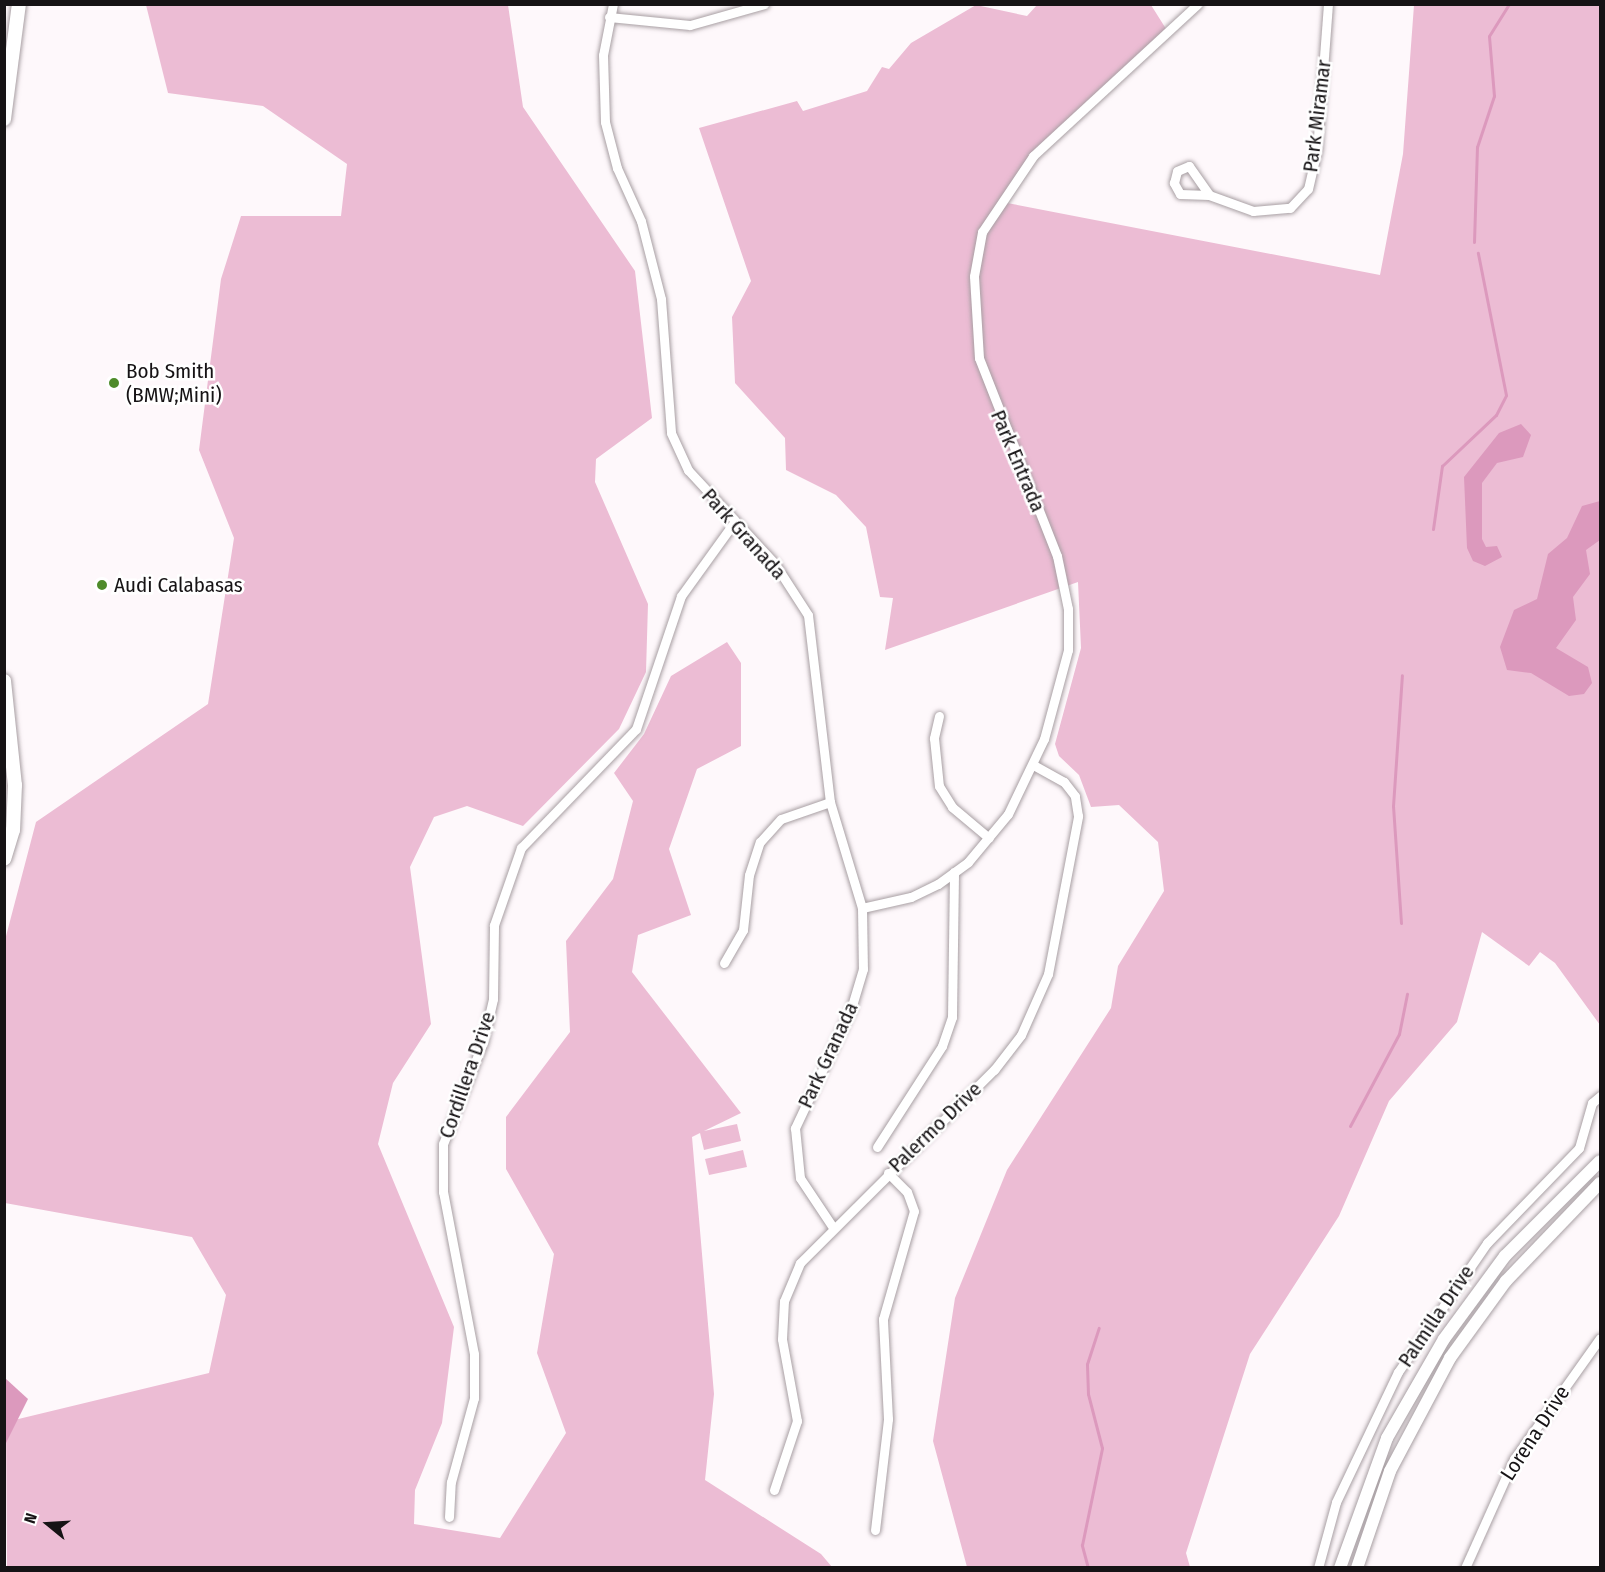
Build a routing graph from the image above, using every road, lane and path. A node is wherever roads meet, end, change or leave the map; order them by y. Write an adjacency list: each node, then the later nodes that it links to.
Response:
1 (19, 4): 7 (main road)
2 (613, 4): 6 (street, Park Granada)
3 (1198, 4): 12 (street, Park Entrada)
4 (1328, 4): 8 (street, Park Miramar)
5 (760, 5): 6 (street)
6 (609, 17): 9 (street, Park Granada)
7 (4, 119)
8 (1209, 195)
9 (733, 524): 13 (street, Park Granada); 27 (street, Cordillera Drive)
10 (4, 681): 15 (main road)
11 (939, 716): 14 (street)
12 (1033, 765): 14 (street, Park Entrada); 22 (street, Palermo Drive)
13 (830, 802): 17 (street, Park Granada); 18 (street)
14 (989, 838): 16 (street, Park Entrada)
15 (4, 859)
16 (954, 872): 17 (street, Park Entrada); 20 (street)
17 (862, 908): 24 (street, Park Granada)
18 (724, 963)
19 (1600, 1096): 29 (street, Palmilla Drive)
20 (877, 1147)
21 (1600, 1161): 30 (street)
22 (888, 1173): 24 (street, Palermo Drive); 28 (street)
23 (1600, 1183): 31 (street)
24 (832, 1226): 26 (street, Palermo Drive)
25 (1600, 1338): 32 (street, Lorena Drive)
26 (774, 1490)
27 (449, 1517)
28 (875, 1530)
29 (1318, 1568)
30 (1340, 1568)
31 (1357, 1568)
32 (1465, 1568)

